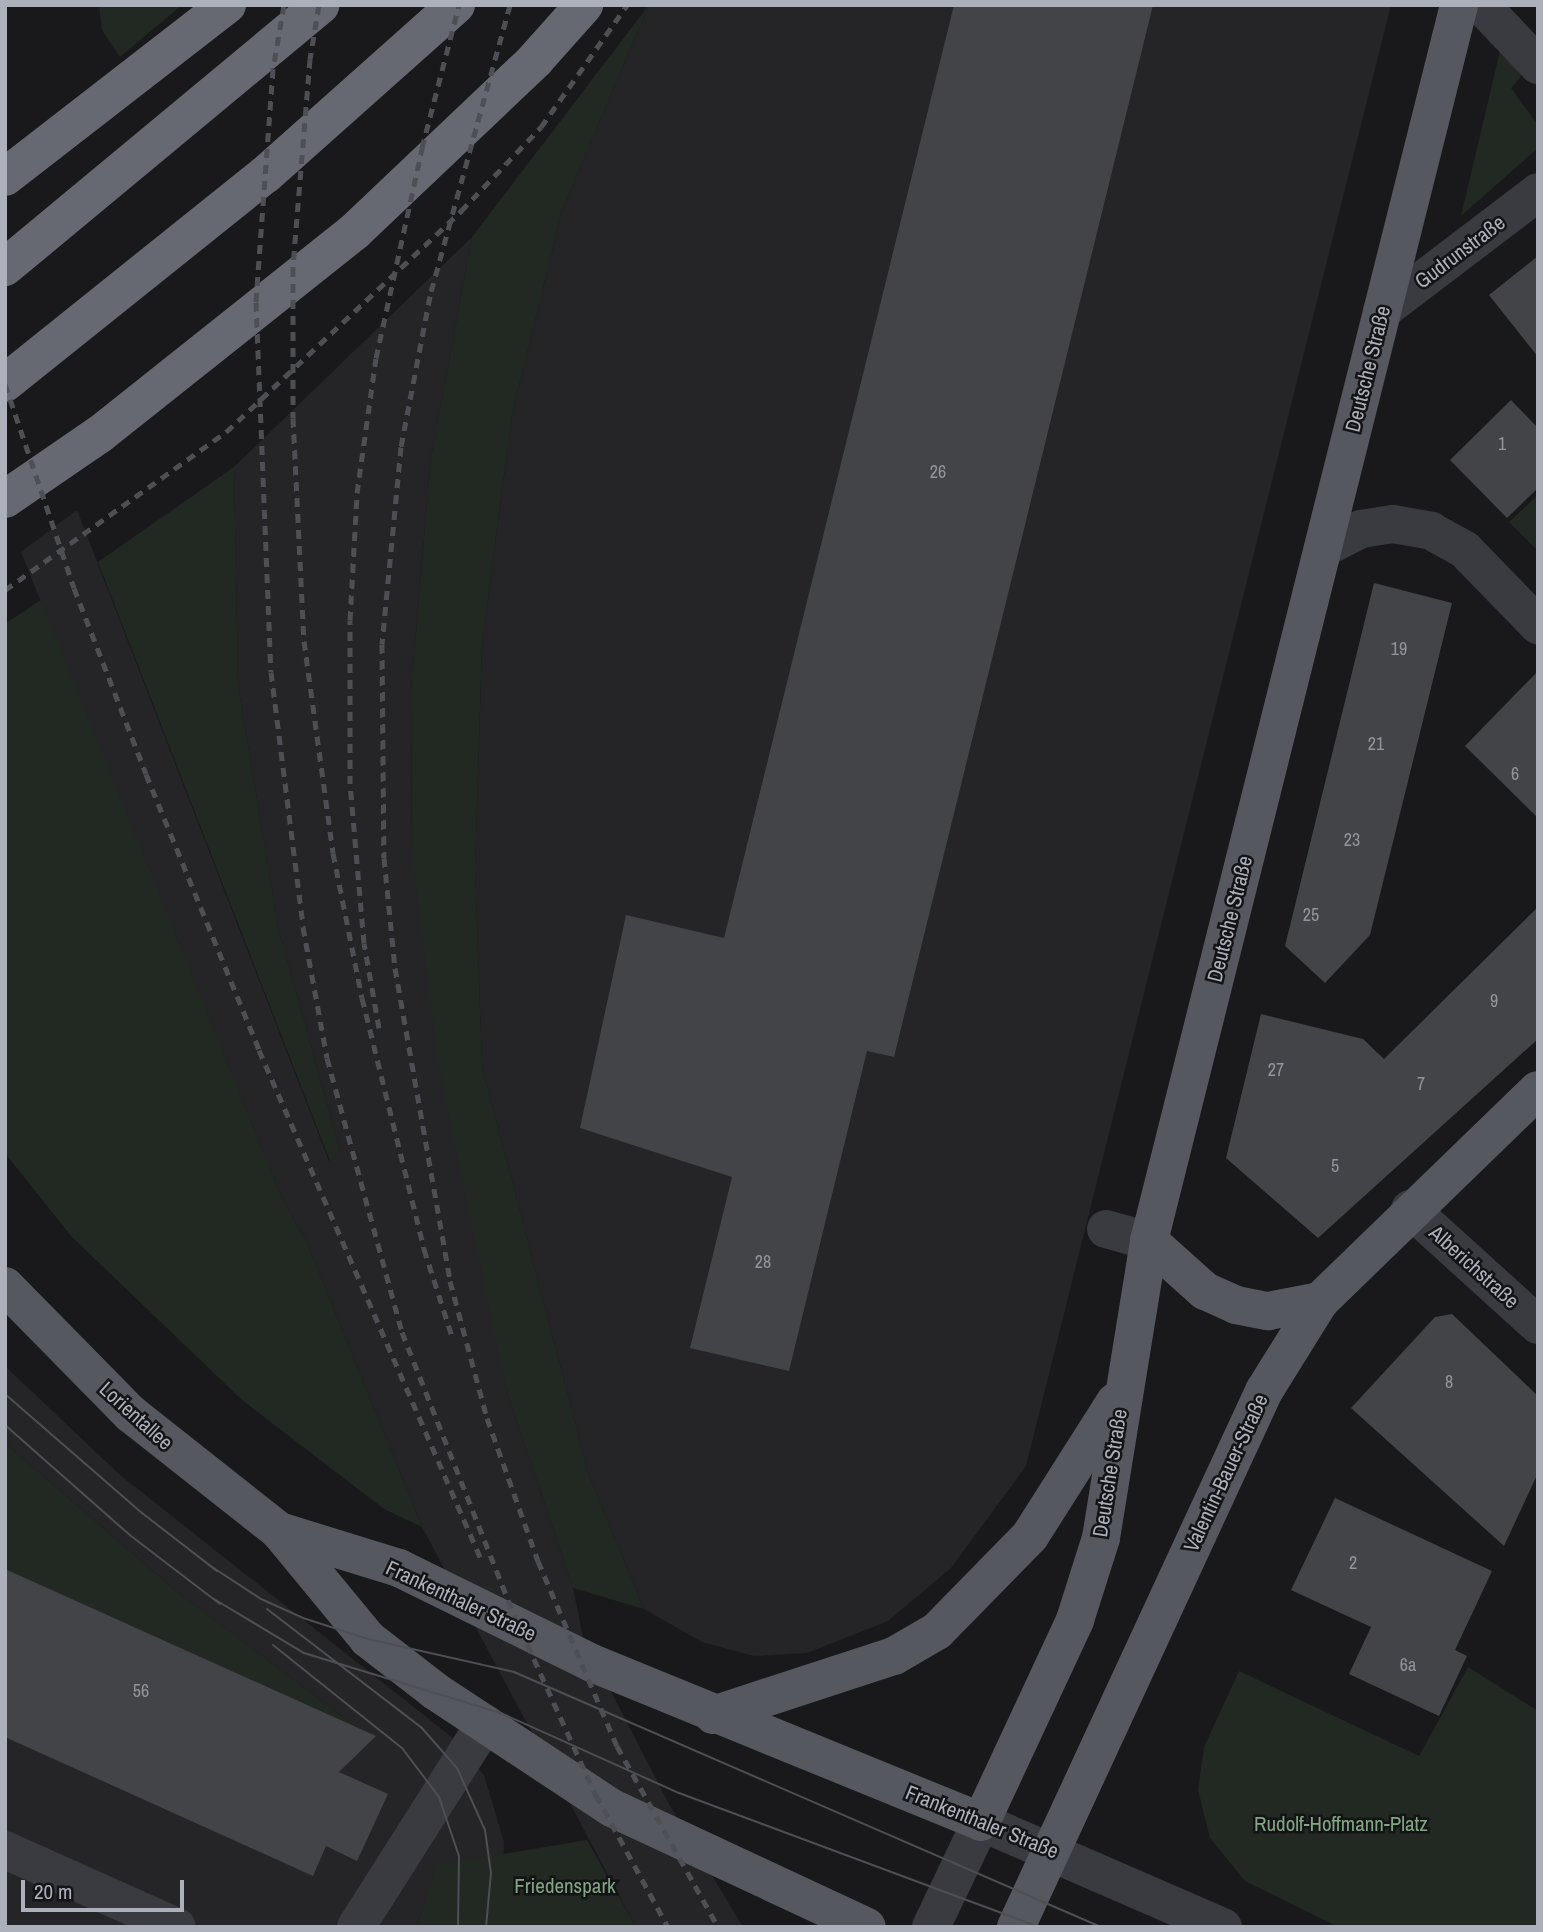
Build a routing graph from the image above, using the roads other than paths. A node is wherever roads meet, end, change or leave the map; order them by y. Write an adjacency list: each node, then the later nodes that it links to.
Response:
1 (227, 5): 8 (highway)
2 (321, 5): 10 (highway)
3 (456, 5): 12 (highway)
4 (584, 5): 13 (highway)
5 (1459, 5): 11 (main road, Deutsche Straße)
6 (1482, 5): 7 (street)
7 (1538, 65)
8 (5, 177)
9 (1538, 192): 11 (street, Gudrunstraße)
10 (5, 267)
11 (1382, 311): 14 (main road, Deutsche Straße)
12 (5, 383)
13 (5, 499)
14 (1324, 548): 15 (street); 19 (main road, Deutsche Straße)
15 (1538, 625)
16 (1538, 1090): 17 (main road, Valentin-Bauer-Straße)
17 (1409, 1209): 21 (main road, Valentin-Bauer-Straße); 22 (street, Alberichstraße)
18 (1106, 1229): 19 (street)
19 (1149, 1241): 21 (main road); 23 (main road, Deutsche Straße)
20 (5, 1286): 24 (main road, Lorientallee)
21 (1320, 1301): 29 (main road, Valentin-Bauer-Straße)
22 (1538, 1325)
23 (1124, 1388): 25 (main road); 27 (main road, Deutsche Straße)
24 (279, 1531): 25 (main road, Frankenthaler Straße); 26 (main road)
25 (713, 1715): 27 (main road, Frankenthaler Straße)
26 (485, 1724): 31 (street); 32 (main road)
27 (981, 1822): 29 (street, Frankenthaler Straße); 33 (street)
28 (5, 1850): 30 (street)
29 (1053, 1850): 34 (main road, Valentin-Bauer-Straße); 35 (street, Frankenthaler Straße)
30 (177, 1927)
31 (356, 1927)
32 (867, 1927)
33 (931, 1927)
34 (1016, 1927)
35 (1223, 1927)

